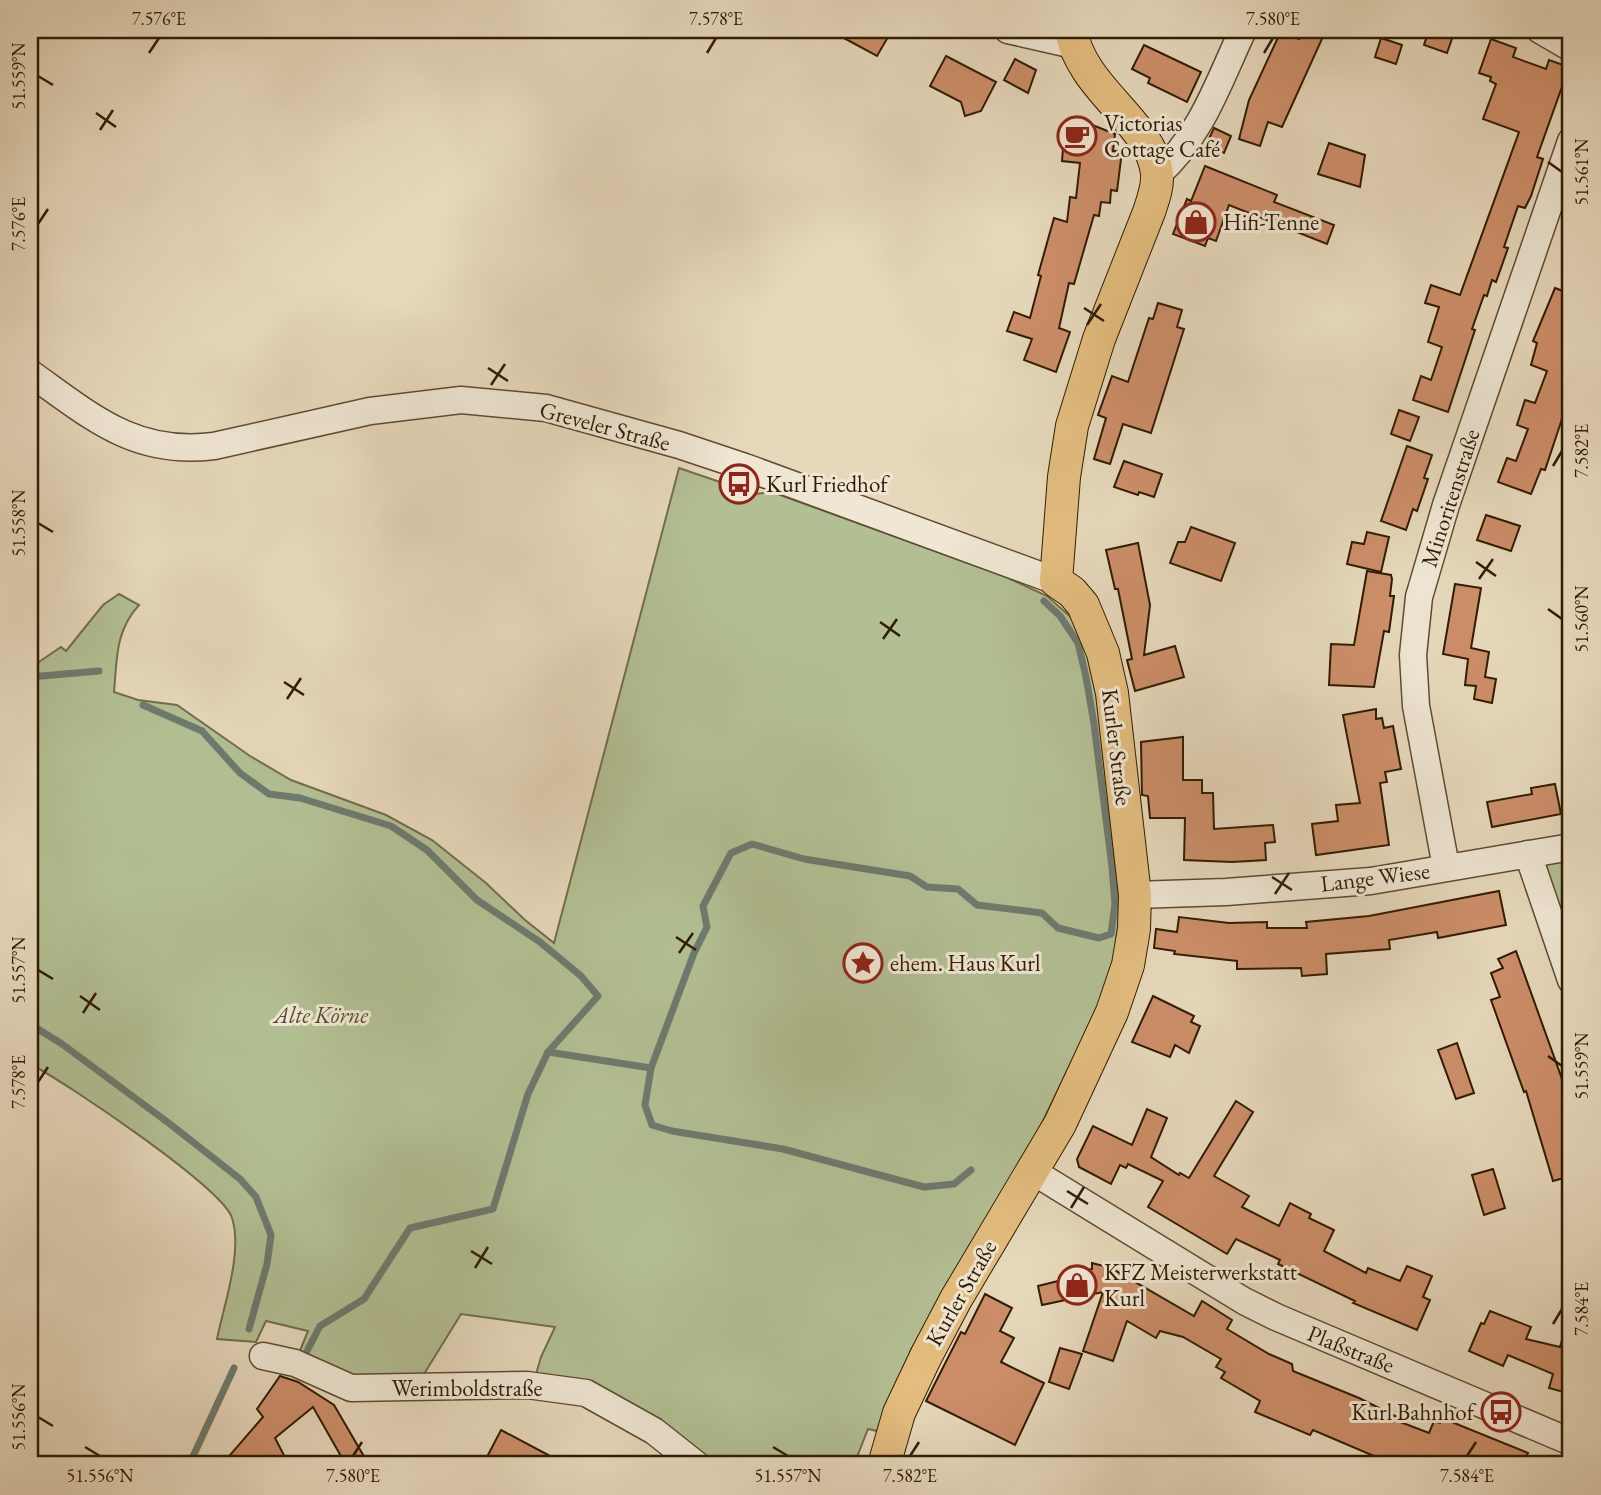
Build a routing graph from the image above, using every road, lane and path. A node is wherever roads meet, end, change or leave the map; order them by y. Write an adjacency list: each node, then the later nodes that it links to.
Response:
1 (1008, 30): 4 (street)
2 (1243, 30): 7 (street)
3 (1540, 30): 5 (street)
4 (1072, 37): 7 (main road)
5 (1571, 48)
6 (1571, 141): 12 (street, Minoritenstraße)
7 (1157, 175): 9 (main road)
8 (30, 373): 9 (street, Greveler Straße)
9 (1056, 581): 13 (main road, Kurler Straße)
10 (1571, 847): 11 (street, Lange Wiese)
11 (1528, 854): 12 (street, Lange Wiese); 14 (street)
12 (1446, 867): 13 (street, Lange Wiese)
13 (1135, 895): 16 (main road, Kurler Straße)
14 (1563, 933): 15 (street)
15 (1571, 980)
16 (1032, 1171): 18 (street, Plaßstraße); 20 (main road, Kurler Straße)
17 (263, 1356): 19 (street, Werimboldstraße)
18 (1571, 1443)
19 (696, 1465)
20 (884, 1465)

